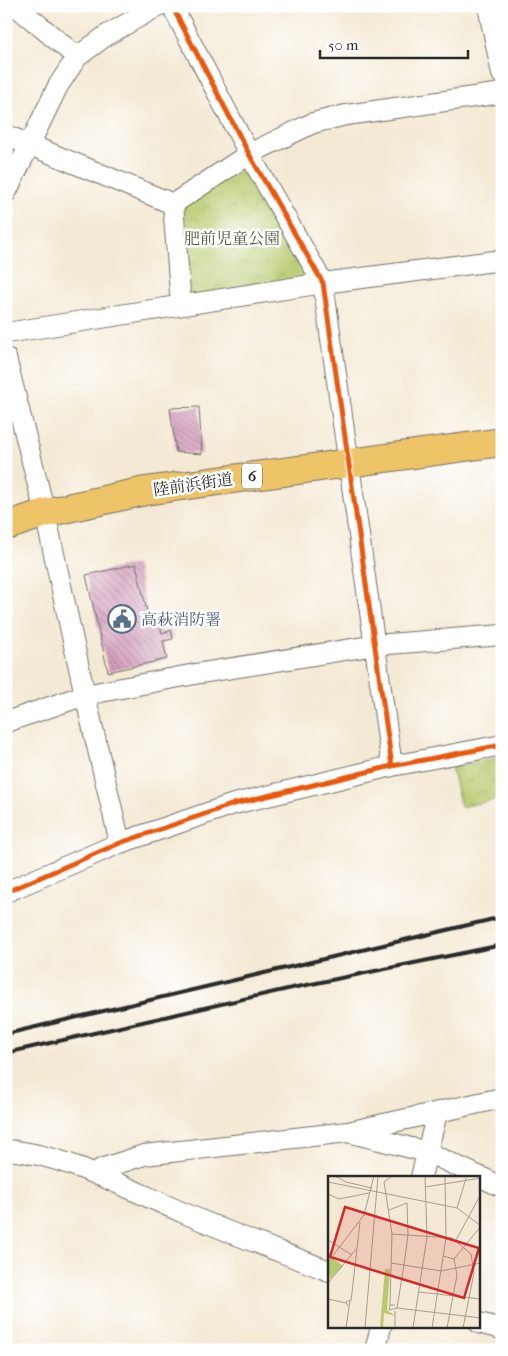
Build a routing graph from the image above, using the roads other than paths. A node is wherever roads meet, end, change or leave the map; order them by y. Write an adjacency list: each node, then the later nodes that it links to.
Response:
1 (16, 6): 5 (street)
2 (158, 6): 5 (street)
3 (172, 6): 10 (street)
4 (488, 6): 6 (street)
5 (77, 57): 9 (street)
6 (502, 74)
7 (502, 93): 10 (street)
8 (6, 135): 9 (street)
9 (30, 145): 11 (street); 12 (street)
10 (249, 154): 12 (street); 14 (street)
11 (6, 193)
12 (172, 204): 15 (street)
13 (502, 260): 14 (street)
14 (324, 283): 15 (street); 19 (street)
15 (181, 305): 16 (street)
16 (6, 333)
17 (6, 358): 20 (street)
18 (502, 442): 19 (highway, 陸前浜街道 / 6)
19 (349, 462): 20 (highway, 陸前浜街道 / 6); 23 (street)
20 (45, 513): 21 (highway, 陸前浜街道 / 6); 24 (street)
21 (6, 526)
22 (502, 635): 23 (street)
23 (376, 645): 24 (street); 27 (street)
24 (85, 695): 25 (street); 28 (street)
25 (6, 722)
26 (502, 745): 27 (street)
27 (392, 766): 28 (street)
28 (120, 843): 29 (street)
29 (6, 892)
30 (502, 1098): 31 (street)
31 (438, 1113): 32 (street); 34 (street)
32 (348, 1132): 34 (street); 35 (street)
33 (6, 1150): 35 (street)
34 (427, 1152): 36 (street); 37 (street)
35 (101, 1176): 40 (street)
36 (421, 1176)
37 (478, 1176)
38 (480, 1177): 39 (street)
39 (502, 1187)
40 (328, 1271)
41 (480, 1322): 43 (street)
42 (381, 1328): 44 (street)
43 (502, 1329)
44 (375, 1350)

